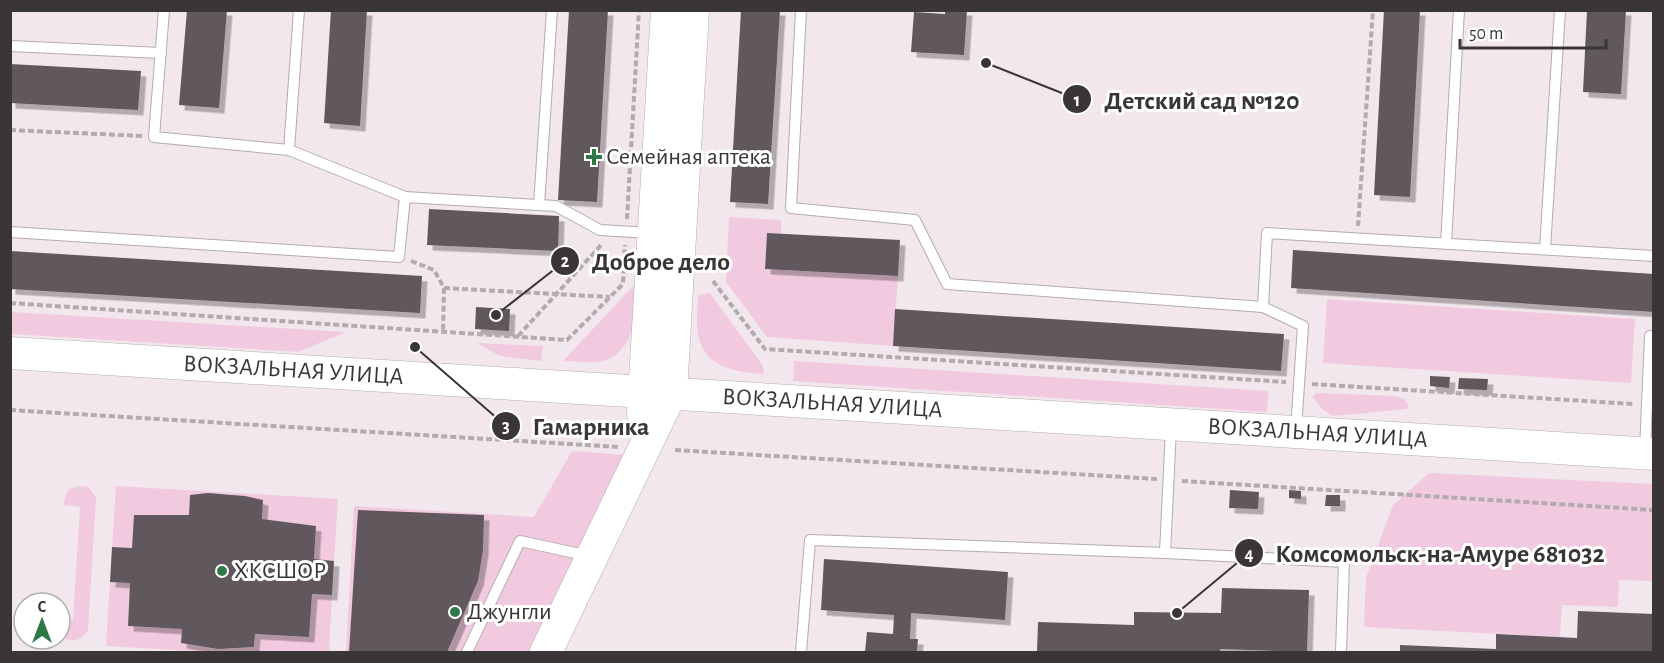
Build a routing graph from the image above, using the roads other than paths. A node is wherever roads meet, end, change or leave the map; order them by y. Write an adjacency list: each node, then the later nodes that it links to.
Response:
1 (164, 10): 10 (lane)
2 (299, 10): 11 (lane)
3 (552, 10): 13 (lane)
4 (667, 10): 15 (main road)
5 (693, 10): 15 (main road)
6 (801, 10): 19 (lane)
7 (1459, 10): 16 (lane)
8 (1560, 10): 17 (lane)
9 (10, 46): 10 (lane)
10 (161, 52): 11 (lane)
11 (289, 150): 12 (lane)
12 (405, 197): 13 (lane); 14 (lane)
13 (539, 205): 15 (lane)
14 (10, 232)
15 (659, 233): 22 (main road)
16 (1446, 244): 17 (lane); 19 (lane)
17 (1545, 249): 18 (lane)
18 (1653, 256)
19 (1263, 307): 24 (lane)
20 (1653, 337): 25 (lane)
21 (10, 353): 22 (main road, ВОКЗАЛЬНАЯ УЛИЦА)
22 (657, 393): 23 (main road, ВОКЗАЛЬНАЯ УЛИЦА); 27 (main road)
23 (1171, 424): 24 (main road, ВОКЗАЛЬНАЯ УЛИЦА); 26 (lane)
24 (1296, 432): 25 (main road, ВОКЗАЛЬНАЯ УЛИЦА)
25 (1649, 454)
26 (1165, 554): 30 (lane); 31 (lane)
27 (592, 557): 28 (lane); 29 (main road)
28 (467, 652)
29 (546, 652)
30 (801, 652)
31 (1341, 652)

